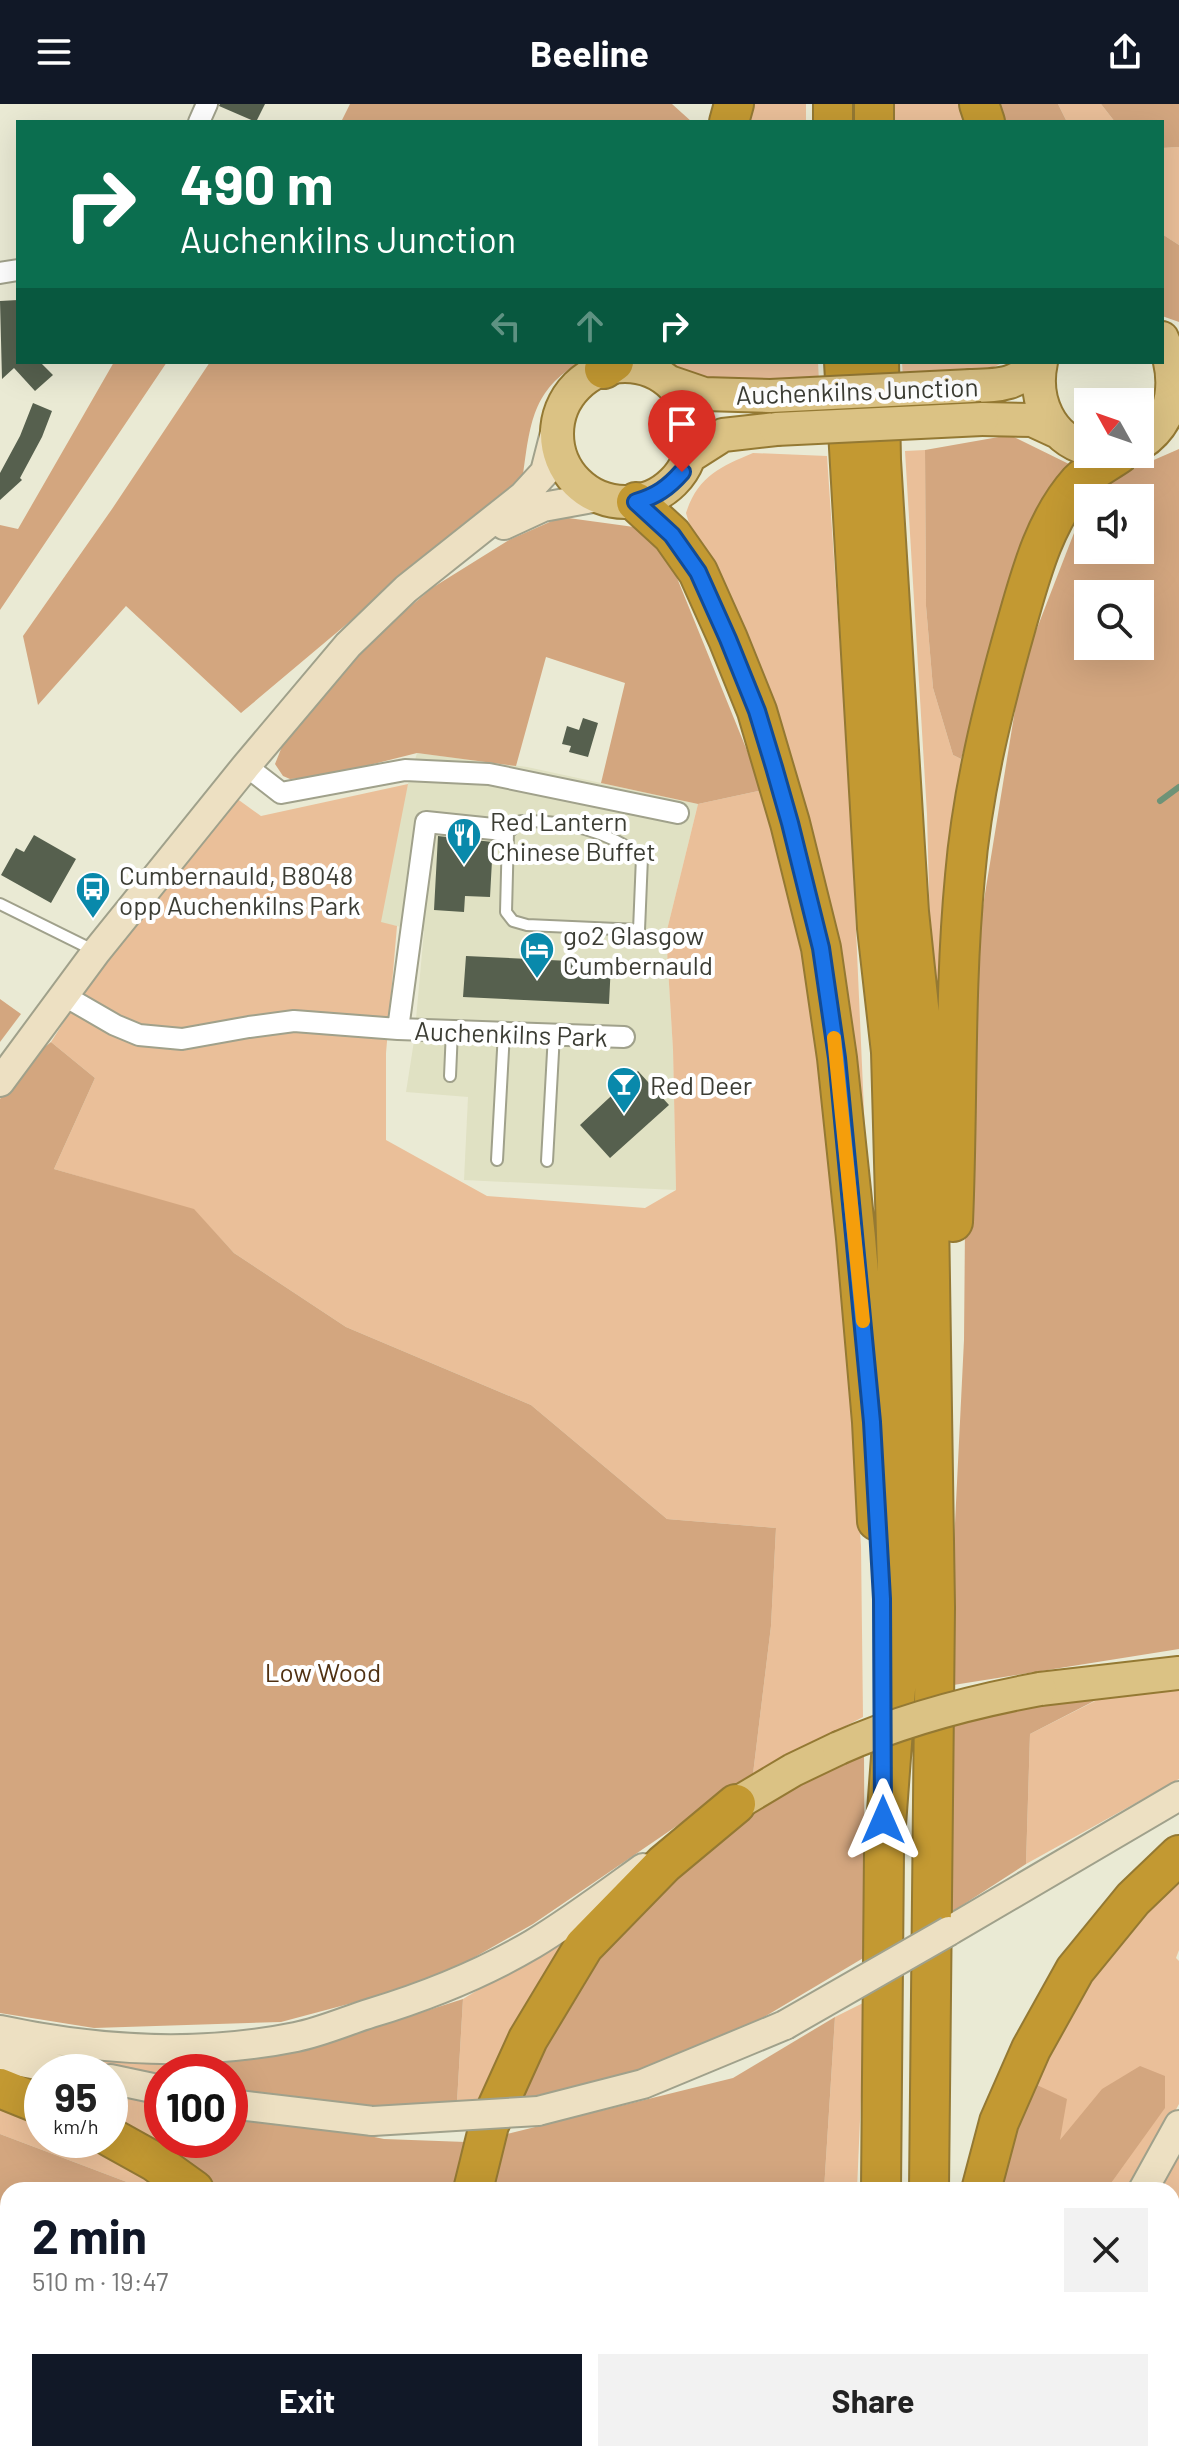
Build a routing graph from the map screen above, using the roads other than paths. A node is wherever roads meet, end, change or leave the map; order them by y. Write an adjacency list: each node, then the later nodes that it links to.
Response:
1 (1164, 341): 8 (main road)
2 (844, 364): 37 (highway)
3 (879, 364): 33 (highway)
4 (1039, 364): 7 (main road, Auchenkilns Junction, bridge)
5 (1040, 364): 10 (main road, Auchenkilns Junction)
6 (609, 366): 7 (main road, Auchenkilns Junction); 9 (main road, Auchenkilns Junction)
7 (669, 382): 13 (main road)
8 (1173, 414): 11 (main road)
9 (557, 425): 15 (main road); 17 (main road)
10 (1058, 432): 12 (main road, Auchenkilns Junction); 13 (main road, Auchenkilns Junction, bridge)
11 (1154, 434)
12 (1074, 443)
13 (690, 456): 16 (main road, Auchenkilns Junction)
14 (1099, 468): 33 (highway)
15 (598, 497): 16 (main road); 17 (main road)
16 (636, 502): 37 (highway)
17 (469, 542): 18 (main road)
18 (246, 766): 19 (street); 22 (main road)
19 (678, 813)
20 (506, 832): 20 (lane); 24 (street, Auchenkilns Park)
21 (0, 904): 22 (lane)
22 (96, 952): 23 (main road)
23 (63, 995): 24 (street, Auchenkilns Park); 30 (main road)
24 (398, 1029): 25 (street, Auchenkilns Park)
25 (452, 1030): 26 (street, Auchenkilns Park); 29 (lane)
26 (504, 1032): 27 (street, Auchenkilns Park); 31 (lane)
27 (554, 1034): 28 (street, Auchenkilns Park); 32 (lane)
28 (624, 1037)
29 (450, 1076)
30 (0, 1082)
31 (497, 1160)
32 (547, 1161)
33 (935, 1607): 50 (highway)
34 (1171, 1673): 36 (main road, bridge)
35 (1179, 1796): 44 (main road, bridge)
36 (736, 1804): 39 (main road); 48 (highway)
37 (884, 1852): 49 (highway)
38 (1179, 1855): 51 (highway)
39 (0, 2030)
40 (0, 2058): 41 (main road)
41 (24, 2062)
42 (0, 2088): 43 (highway)
43 (24, 2098)
44 (248, 2106)
45 (1179, 2125): 52 (main road)
46 (128, 2147): 47 (highway)
47 (183, 2182)
48 (475, 2182)
49 (881, 2182)
50 (929, 2182)
51 (983, 2182)
52 (1147, 2182)

